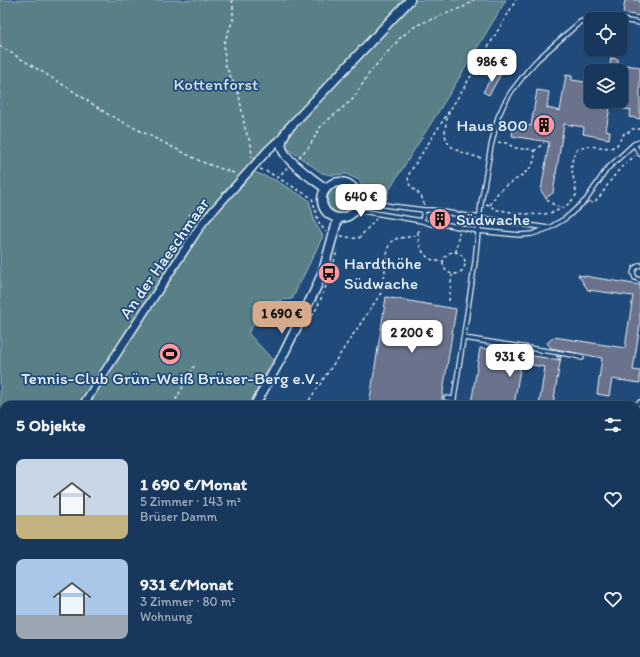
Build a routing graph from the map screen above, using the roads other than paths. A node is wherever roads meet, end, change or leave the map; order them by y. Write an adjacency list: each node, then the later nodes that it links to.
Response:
1 (410, 0): 5 (street, An der Haeschmaar)
2 (584, 20): 16 (lane)
3 (628, 21): 4 (lane)
4 (640, 23)
5 (282, 139): 9 (street); 26 (street, An der Haeschmaar)
6 (640, 142): 7 (lane)
7 (634, 144): 8 (lane); 18 (lane)
8 (640, 153)
9 (326, 189): 10 (street); 15 (street)
10 (358, 199): 11 (lane); 13 (street)
11 (380, 204): 12 (lane); 14 (lane)
12 (424, 210): 16 (lane); 17 (lane)
13 (354, 212): 14 (lane); 15 (street)
14 (379, 214): 17 (lane)
15 (338, 218): 27 (street)
16 (480, 218): 18 (lane); 19 (lane)
17 (422, 221): 19 (lane)
18 (549, 228): 19 (lane)
19 (478, 231): 22 (lane)
20 (640, 265): 21 (lane)
21 (640, 280)
22 (464, 338): 23 (lane); 25 (lane)
23 (582, 358)
24 (446, 398): 25 (lane)
25 (454, 399)
26 (86, 401)
27 (257, 401)

